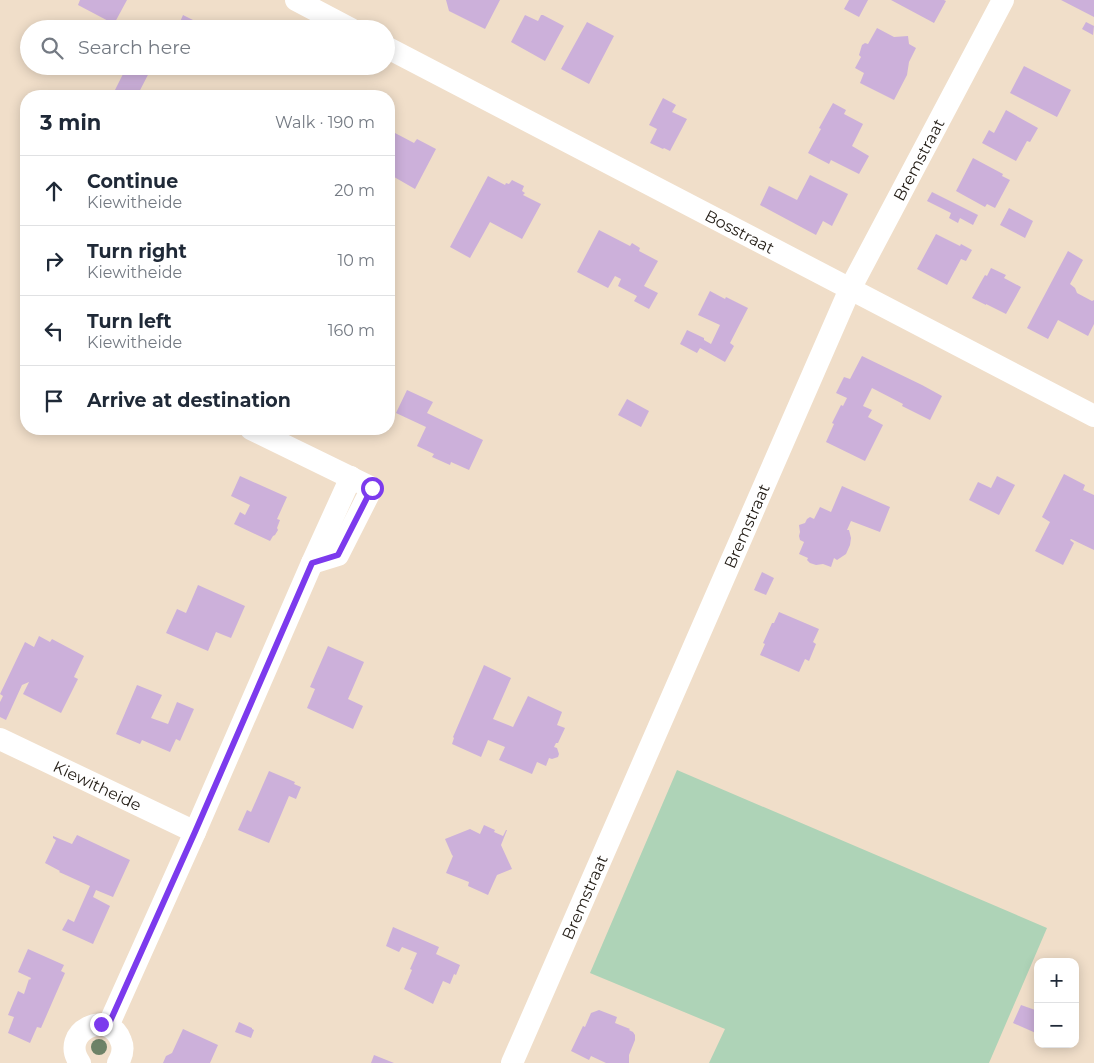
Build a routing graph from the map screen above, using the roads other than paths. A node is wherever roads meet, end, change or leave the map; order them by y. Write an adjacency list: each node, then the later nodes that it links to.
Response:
1 (296, 0): 3 (street)
2 (1003, 0): 5 (street, Bremstraat)
3 (334, 20)
4 (395, 52): 5 (street, Bosstraat)
5 (850, 289): 6 (street, Bosstraat); 13 (street, Bremstraat)
6 (1094, 416)
7 (263, 435): 9 (street)
8 (0, 739): 9 (street, Kiewitheide)
9 (195, 832): 10 (street)
10 (108, 1026): 11 (street); 12 (street)
11 (80, 1063)
12 (118, 1063)
13 (512, 1063)

